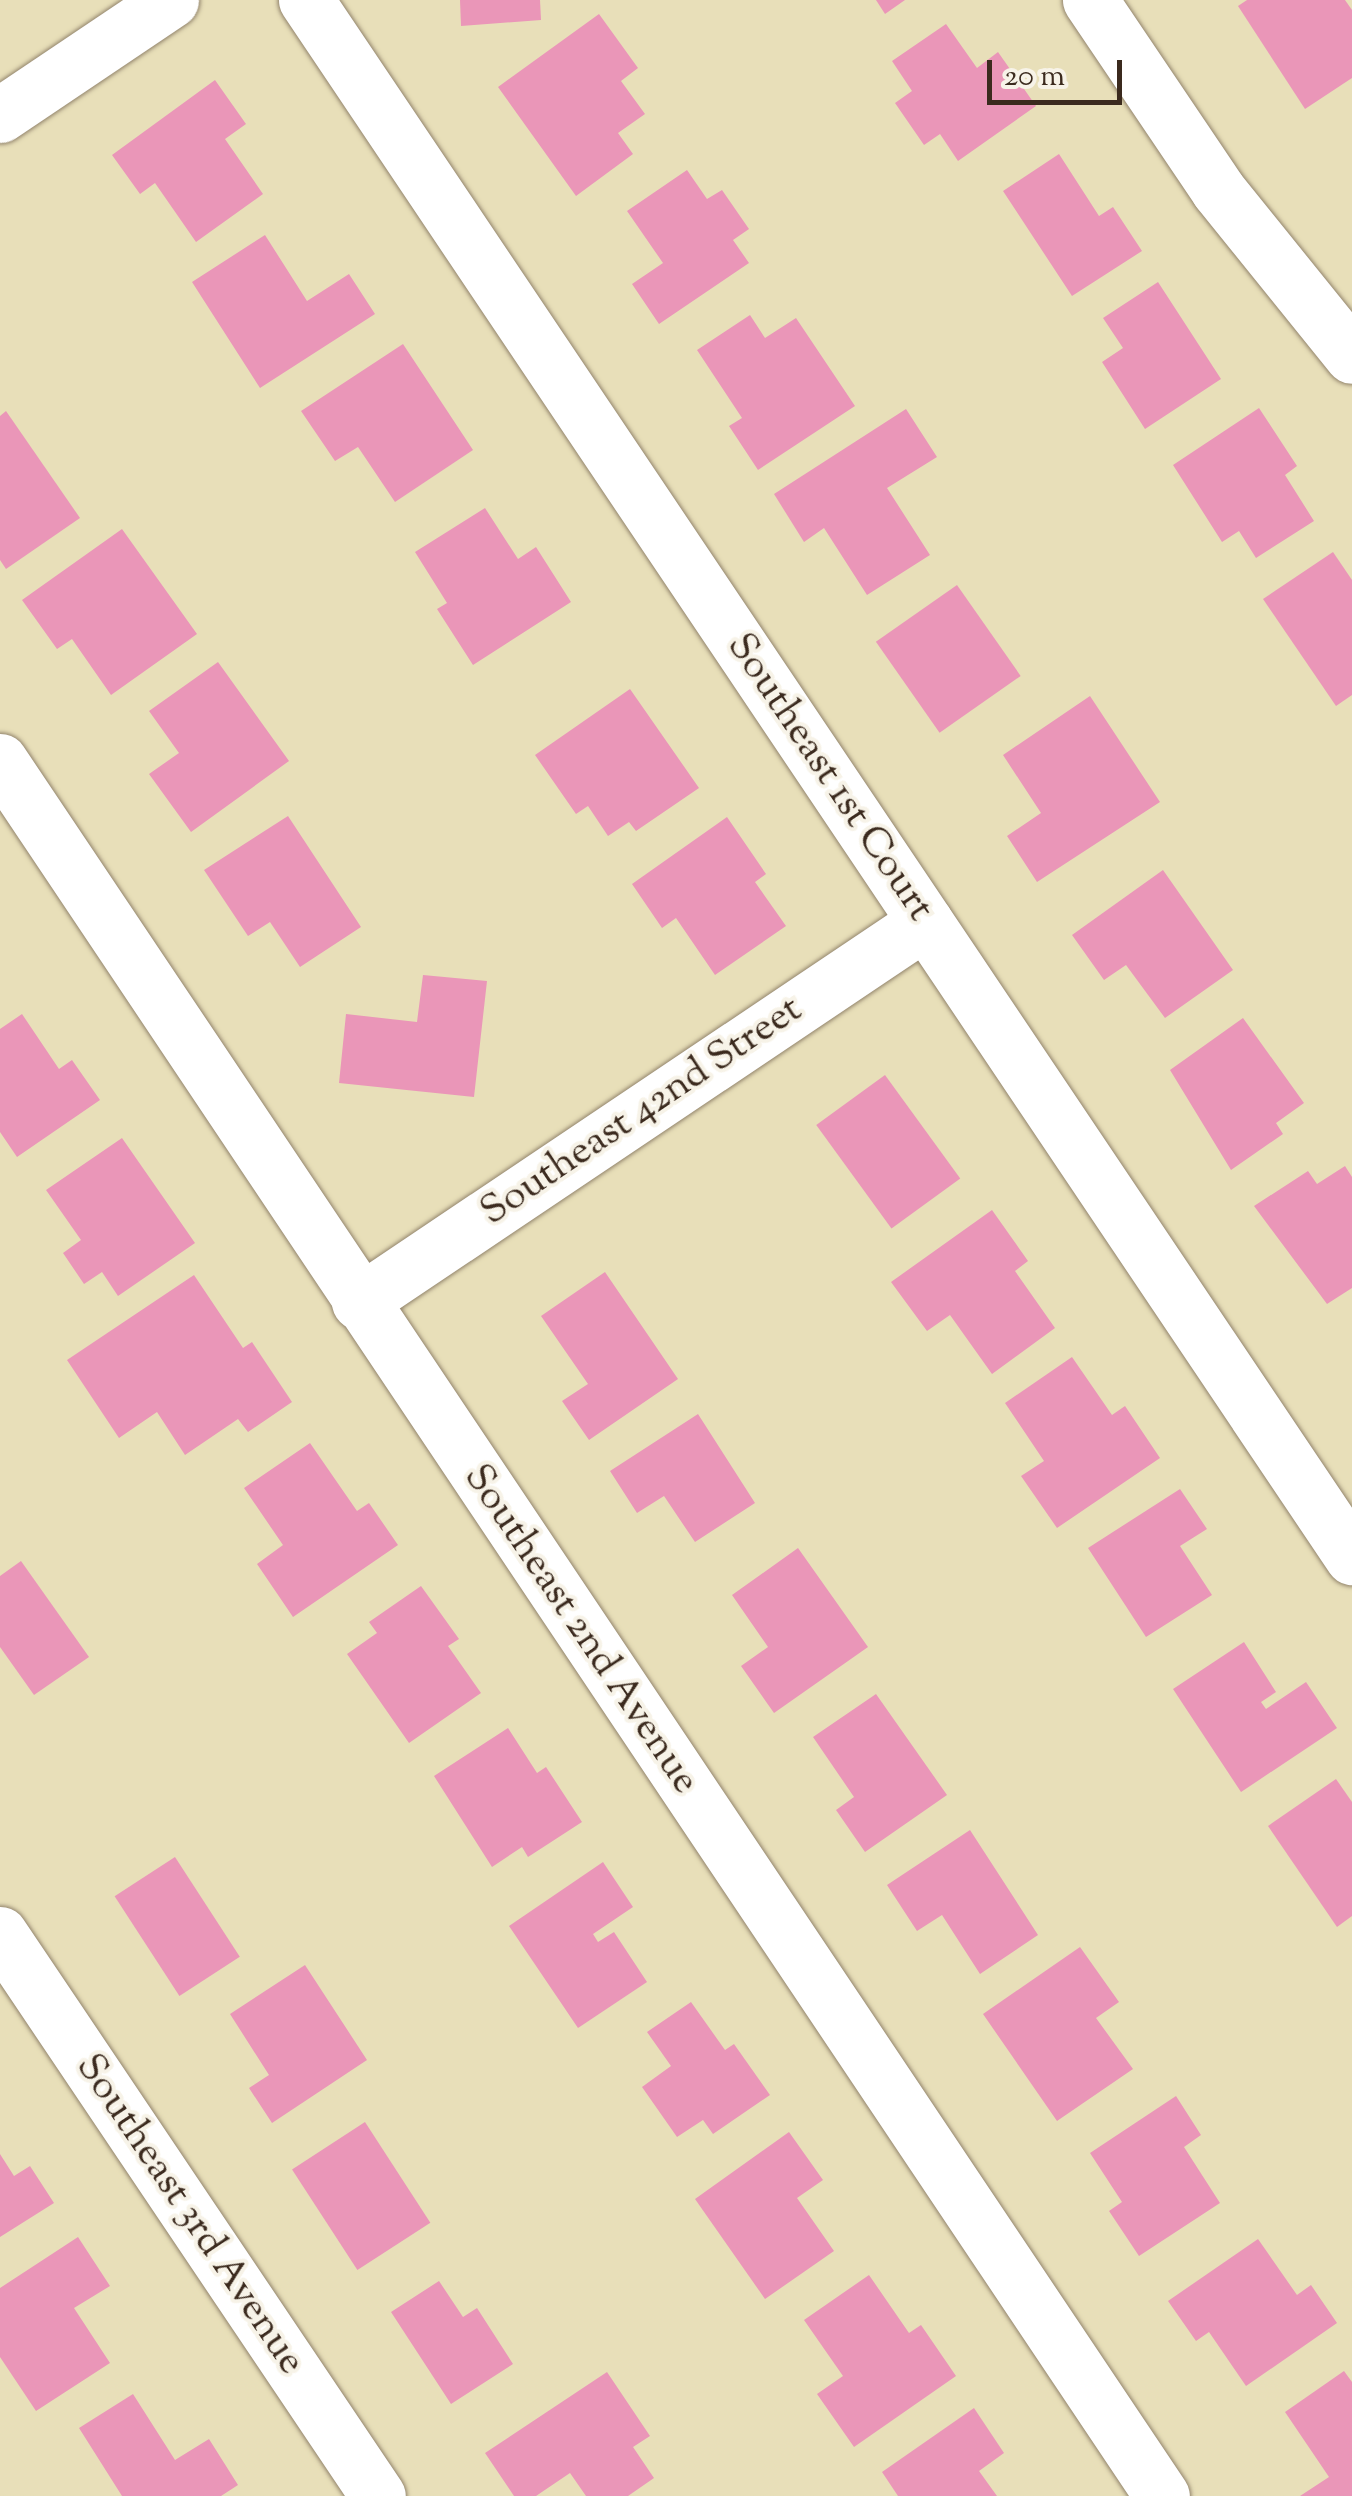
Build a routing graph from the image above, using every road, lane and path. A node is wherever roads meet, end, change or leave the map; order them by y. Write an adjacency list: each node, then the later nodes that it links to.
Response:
1 (171, 0): 4 (street)
2 (306, 0): 7 (street, Southeast 1st Court)
3 (1090, 0): 5 (street)
4 (7, 96)
5 (1352, 356)
6 (0, 762): 8 (street, Southeast 2nd Avenue)
7 (926, 922): 8 (street, Southeast 42nd Street); 9 (street, Southeast 1st Court)
8 (359, 1302): 12 (street, Southeast 2nd Avenue)
9 (1352, 1556)
10 (0, 1934): 11 (street, Southeast 3rd Avenue)
11 (378, 2496)
12 (1162, 2496)

